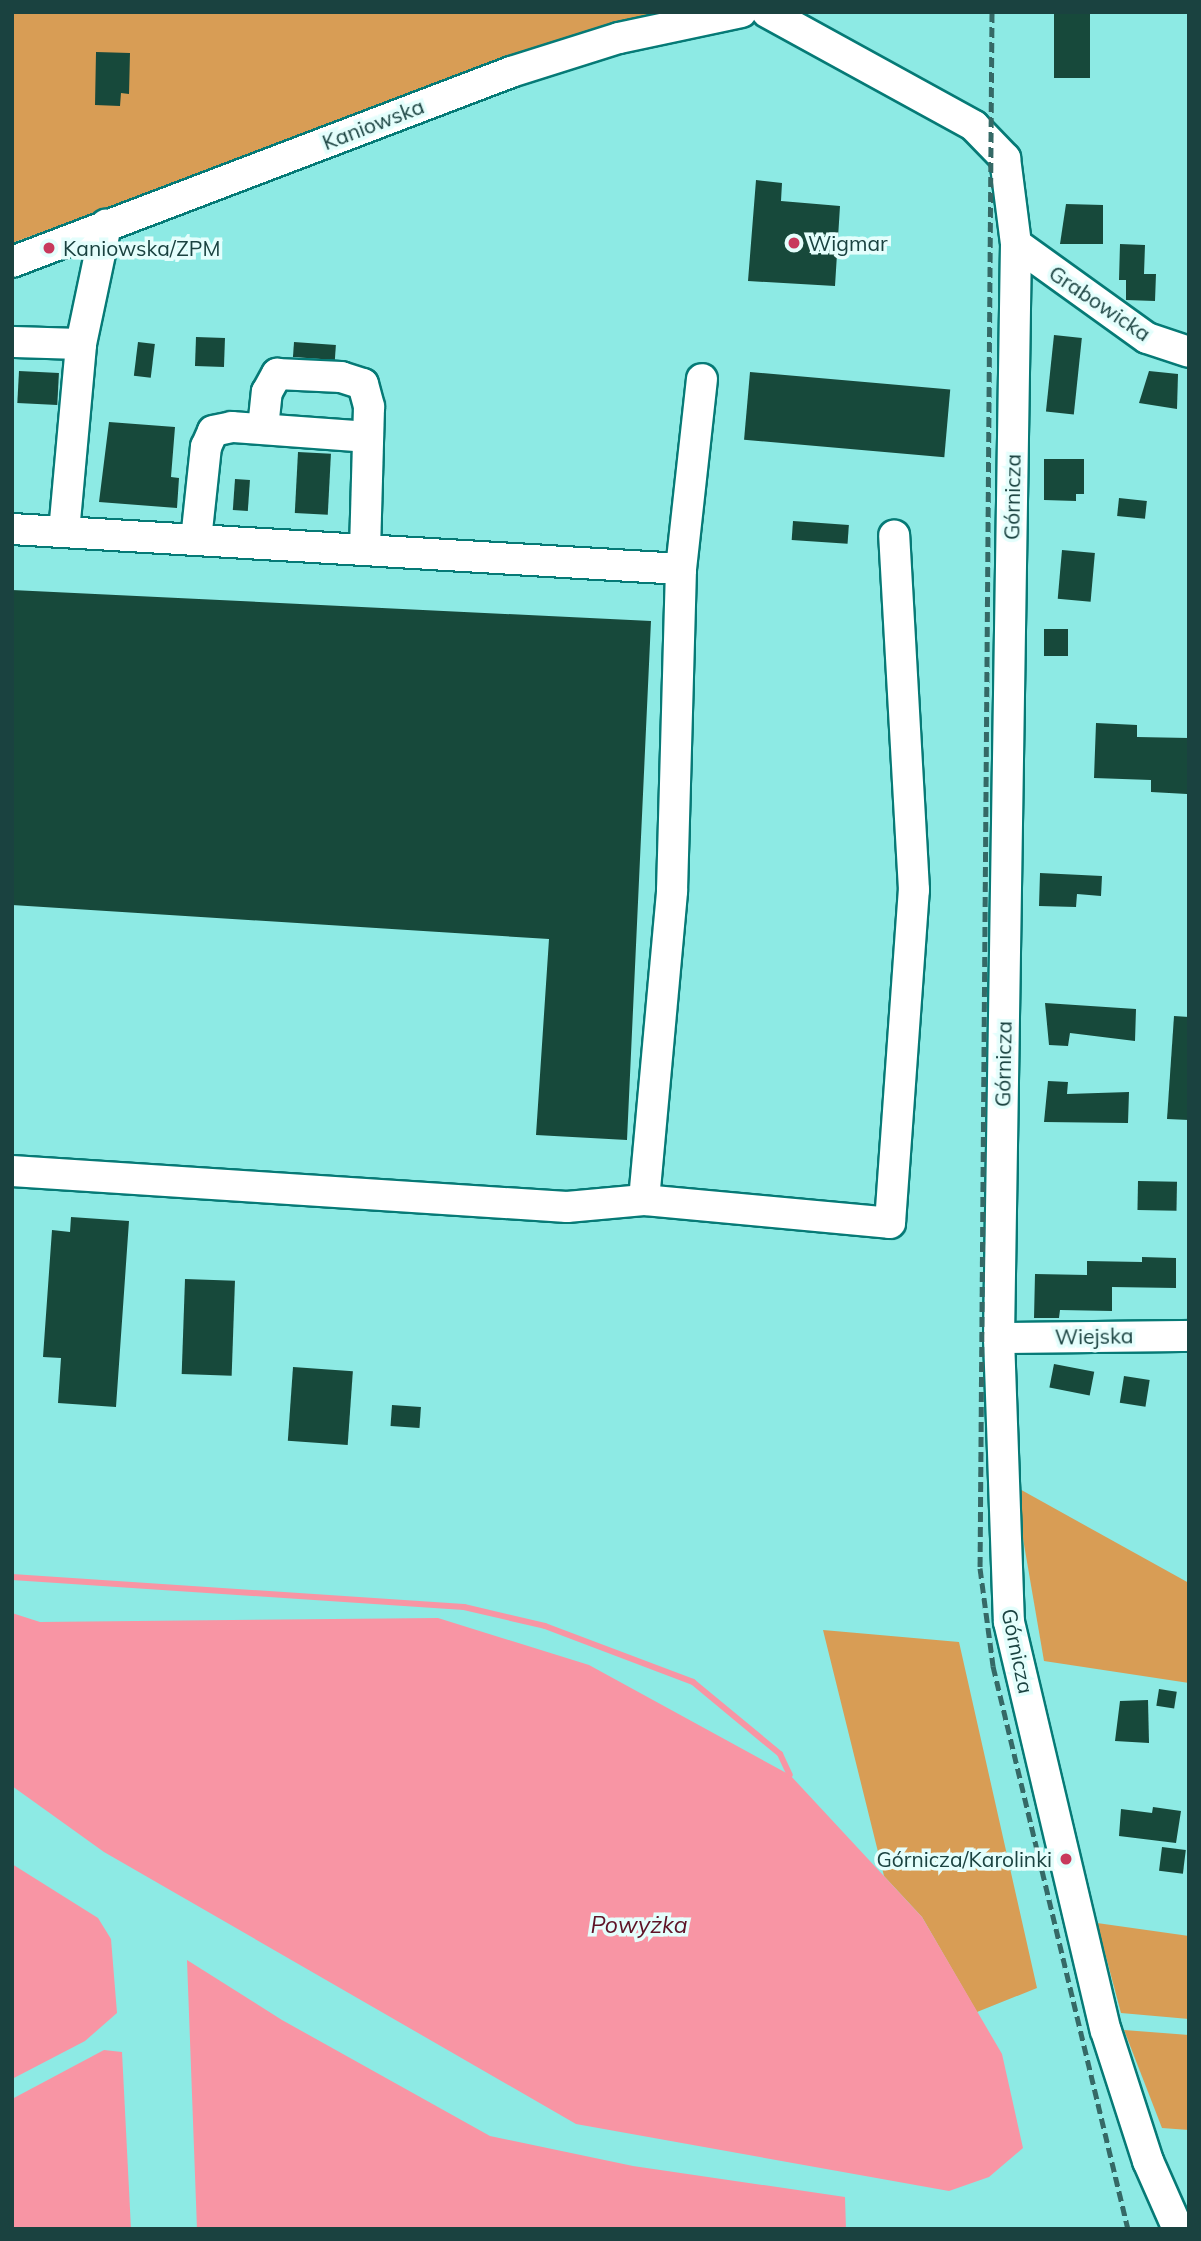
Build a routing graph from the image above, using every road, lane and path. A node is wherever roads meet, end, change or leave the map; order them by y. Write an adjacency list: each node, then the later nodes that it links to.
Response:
1 (741, 12): 3 (street, Kaniowska)
2 (767, 12): 4 (street, Górnicza)
3 (106, 225): 5 (street, Kaniowska); 7 (street)
4 (1016, 244): 8 (street, Grabowicka); 21 (street, Górnicza)
5 (12, 262)
6 (12, 342): 7 (street)
7 (81, 344): 13 (street)
8 (1189, 352)
9 (702, 379): 17 (street)
10 (263, 428): 11 (street); 11 (street); 15 (street)
11 (368, 436): 16 (street)
12 (12, 529): 13 (street)
13 (64, 532): 15 (street)
14 (894, 536): 19 (street)
15 (196, 540): 16 (street)
16 (365, 550): 17 (street)
17 (681, 569): 19 (street)
18 (12, 1171): 19 (street)
19 (644, 1200)
20 (1189, 1336): 21 (street, Wiejska)
21 (999, 1338): 22 (street, Górnicza)
22 (1178, 2229)

